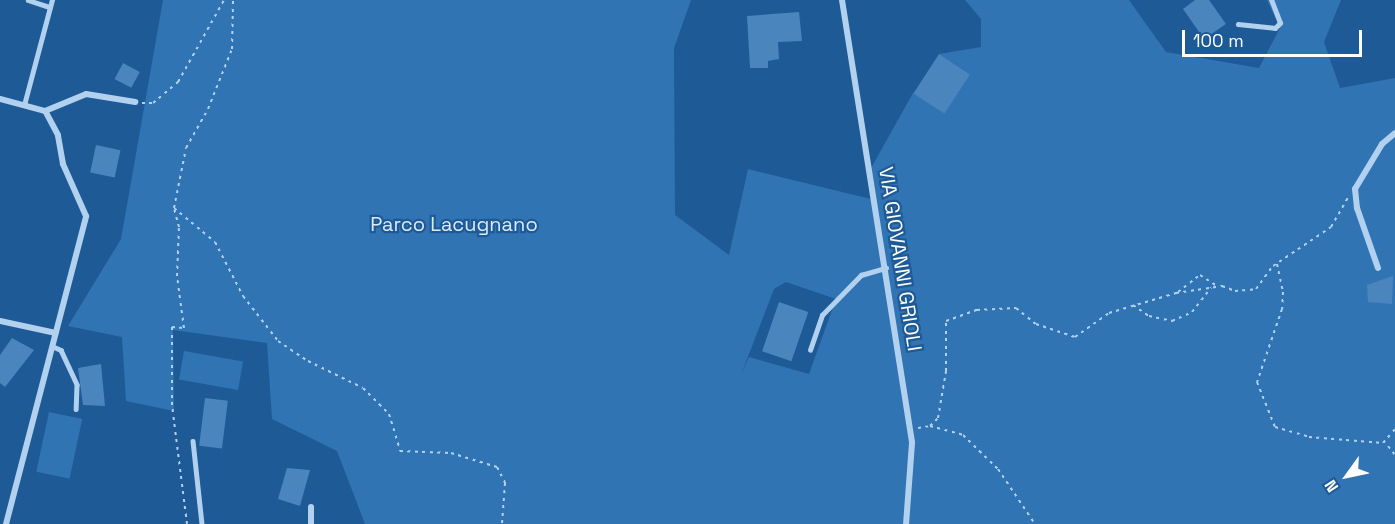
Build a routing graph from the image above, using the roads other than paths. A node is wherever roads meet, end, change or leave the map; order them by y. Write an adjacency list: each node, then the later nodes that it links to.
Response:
1 (28, 0): 5 (lane)
2 (52, 0): 5 (lane)
3 (842, 0): 12 (street, VIA GIOVANNI GRIOLI)
4 (1270, 0): 6 (lane)
5 (51, 7): 9 (lane)
6 (1238, 24)
7 (0, 99): 9 (street)
8 (135, 102): 10 (street)
9 (24, 105): 10 (street)
10 (45, 111): 15 (street)
11 (1395, 133): 13 (street)
12 (886, 268): 17 (lane); 24 (street, VIA GIOVANNI GRIOLI)
13 (1378, 268)
14 (0, 321): 15 (street)
15 (56, 333): 16 (street)
16 (52, 346): 18 (lane); 21 (street)
17 (810, 350)
18 (76, 409)
19 (194, 441): 22 (lane)
20 (311, 507): 23 (street)
21 (6, 524)
22 (202, 524)
23 (311, 524)
24 (906, 524)

